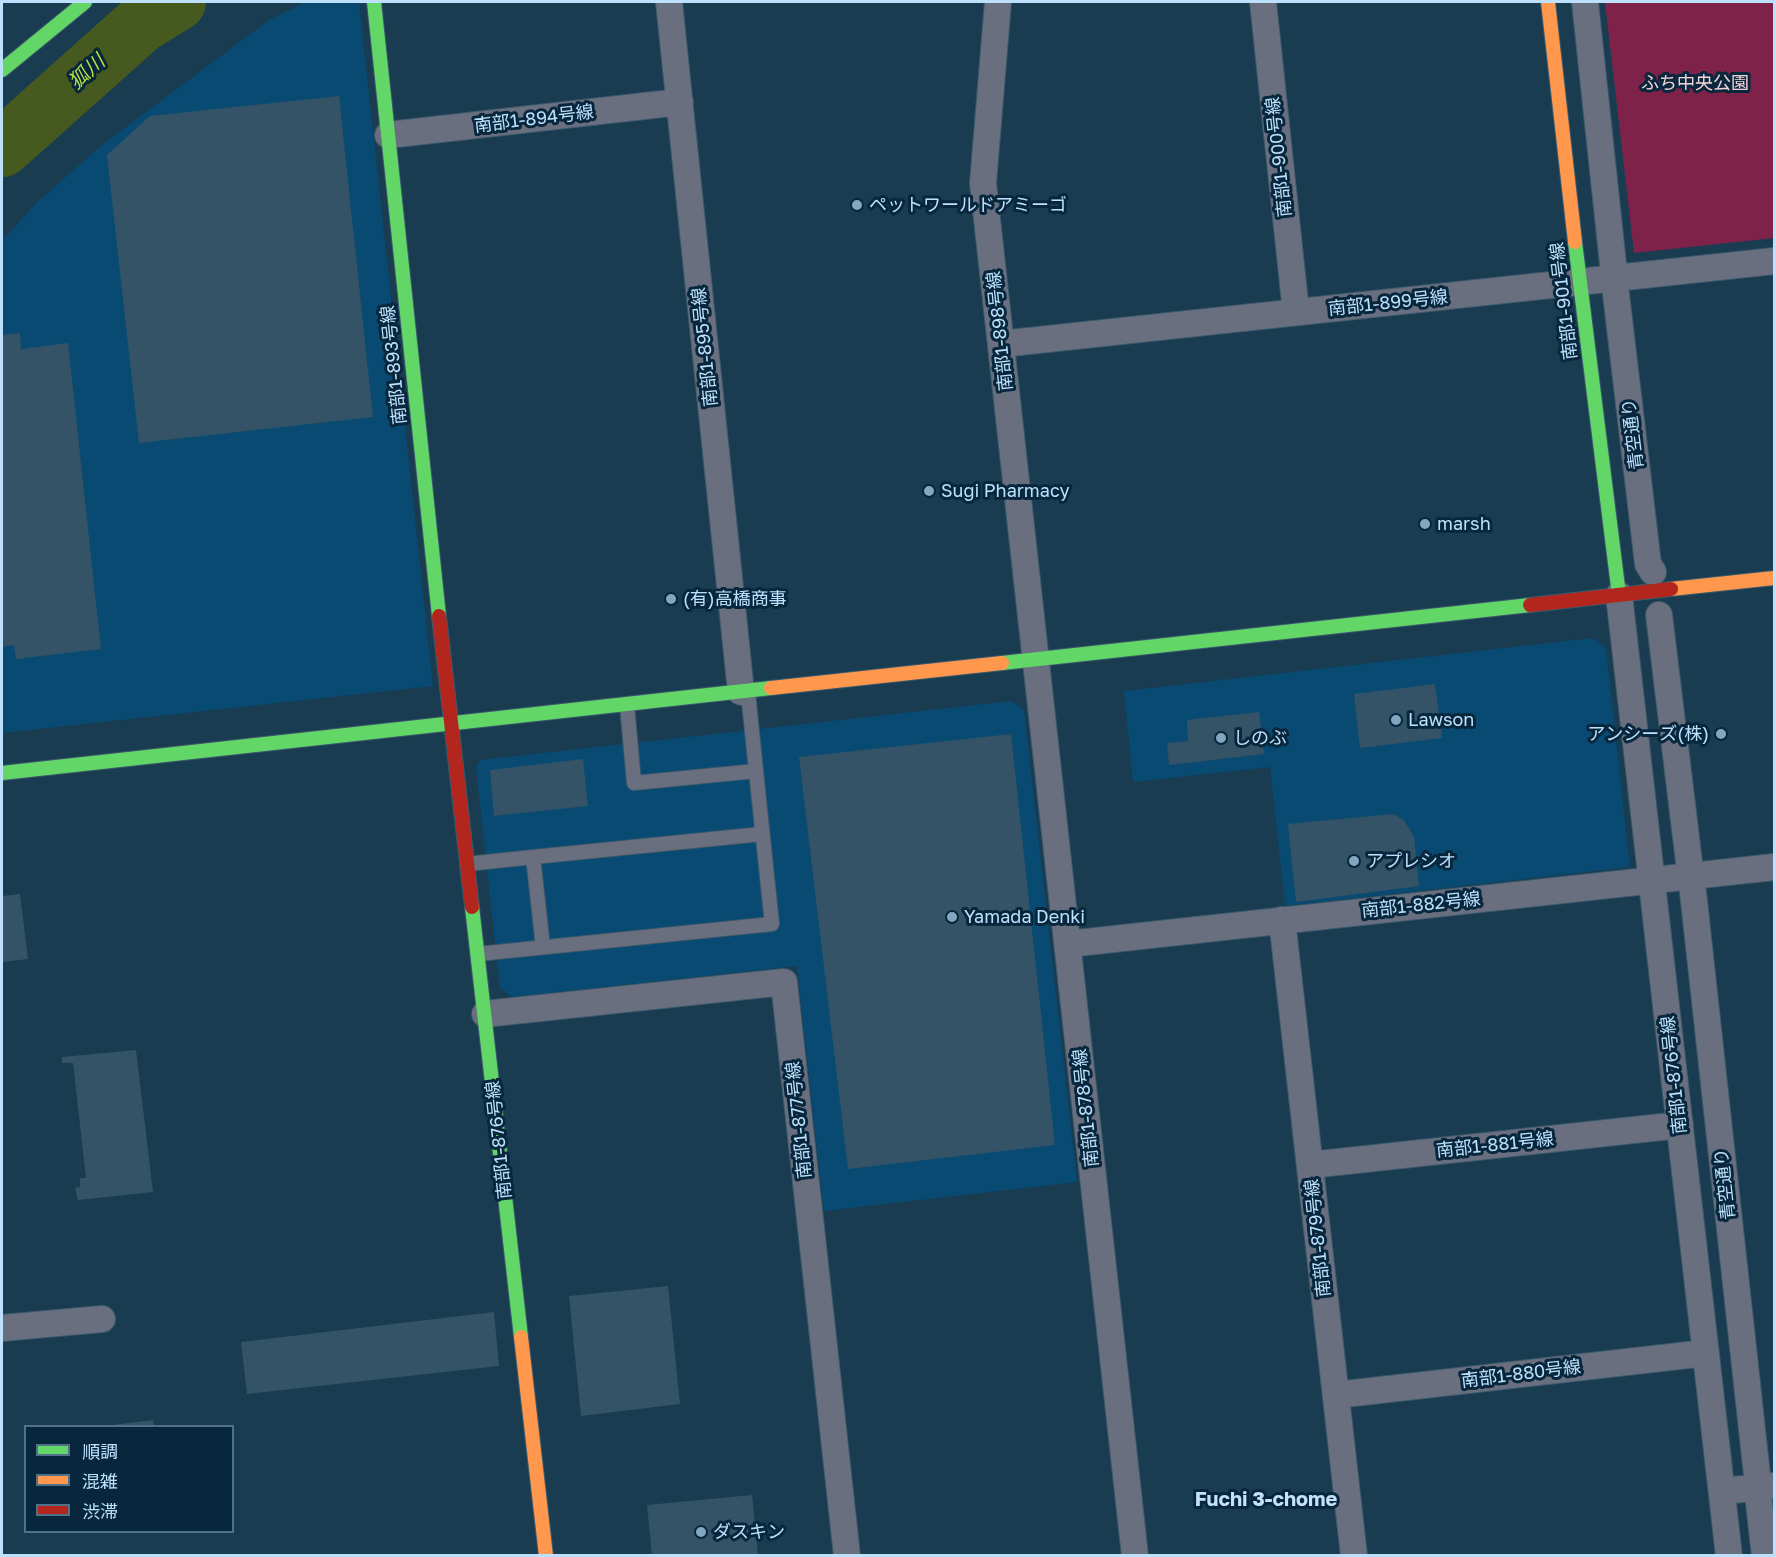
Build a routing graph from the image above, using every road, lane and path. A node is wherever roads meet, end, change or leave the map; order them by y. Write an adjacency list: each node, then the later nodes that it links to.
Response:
1 (85, 2): 8 (street)
2 (374, 2): 10 (street, 南部1-893号線)
3 (669, 2): 9 (street, 南部1-895号線)
4 (998, 2): 16 (street, 南部1-898号線)
5 (1263, 2): 15 (street, 南部1-900号線)
6 (1548, 2): 13 (street, 南部1-901号線)
7 (1585, 2): 12 (street)
8 (2, 70)
9 (680, 102): 10 (street, 南部1-894号線); 22 (street, 南部1-895号線)
10 (388, 135): 24 (street, 南部1-893号線)
11 (1774, 261): 13 (street, 南部1-899号線)
12 (1613, 264)
13 (1579, 282): 15 (street, 南部1-899号線); 19 (street, 南部1-901号線)
14 (1617, 294): 17 (street, 青空通り)
15 (1296, 312): 16 (street, 南部1-899号線)
16 (1001, 344): 21 (street, 南部1-898号線)
17 (1653, 572)
18 (1774, 578): 19 (street)
19 (1619, 595): 21 (street); 32 (street, 南部1-876号線)
20 (1659, 615): 29 (street)
21 (1036, 660): 22 (street); 35 (street, 南部1-878号線)
22 (744, 692): 23 (street); 25 (lane)
23 (627, 705): 24 (street); 25 (lane)
24 (450, 724): 26 (street); 30 (street, 南部1-876号線)
25 (756, 771): 27 (lane)
26 (2, 773)
27 (762, 834): 28 (lane); 36 (lane)
28 (533, 857): 30 (lane); 36 (lane)
29 (1689, 862)
30 (468, 864): 37 (street, 南部1-876号線)
31 (1774, 867): 32 (street, 南部1-882号線)
32 (1652, 881): 34 (street, 南部1-882号線); 39 (street, 南部1-876号線)
33 (1693, 892): 45 (street, 青空通り)
34 (1282, 920): 35 (street, 南部1-882号線); 40 (street, 南部1-879号線)
35 (1068, 944): 49 (street, 南部1-878号線)
36 (543, 947): 37 (lane)
37 (478, 954): 38 (street, 南部1-876号線)
38 (486, 1014): 47 (street, 南部1-876号線); 48 (street, 南部1-877号線)
39 (1680, 1125): 40 (street, 南部1-881号線); 43 (street, 南部1-876号線)
40 (1310, 1165): 44 (street, 南部1-879号線)
41 (102, 1319): 42 (street)
42 (2, 1328)
43 (1706, 1353): 44 (street, 南部1-880号線); 46 (street, 南部1-876号線)
44 (1336, 1395): 50 (street, 南部1-879号線)
45 (1764, 1488): 46 (street); 52 (street, 青空通り)
46 (1722, 1491): 51 (street, 南部1-876号線)
47 (546, 1556)
48 (847, 1556)
49 (1135, 1556)
50 (1354, 1556)
51 (1729, 1556)
52 (1765, 1556)

